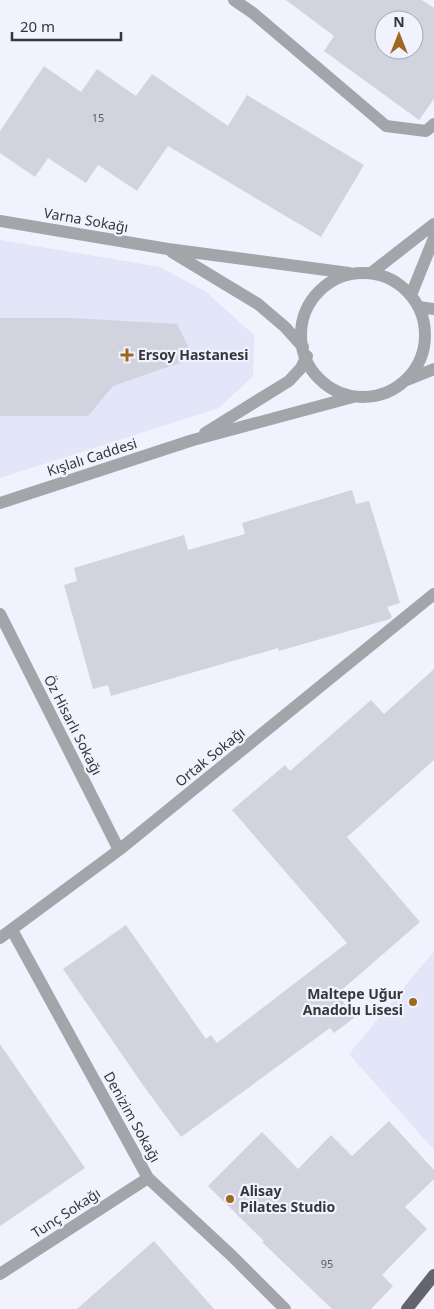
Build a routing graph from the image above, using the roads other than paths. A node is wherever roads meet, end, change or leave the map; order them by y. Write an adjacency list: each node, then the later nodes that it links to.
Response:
1 (234, 0): 2 (street)
2 (434, 124)
3 (0, 221): 6 (street, Varna Sokağı)
4 (434, 224): 7 (street)
5 (434, 238): 9 (street)
6 (168, 249): 8 (street, Varna Sokağı); 12 (street)
7 (371, 273): 8 (street); 9 (street)
8 (351, 274): 12 (street)
9 (411, 295): 10 (street)
10 (419, 307): 11 (street); 14 (street)
11 (434, 309)
12 (305, 352): 15 (street); 16 (street, Kışlalı Caddesi)
13 (434, 369): 14 (street)
14 (405, 381): 15 (street)
15 (355, 397): 16 (street, Kışlalı Caddesi)
16 (193, 440): 17 (street, Kışlalı Caddesi)
17 (0, 503)
18 (434, 594): 20 (street, Ortak Sokağı)
19 (0, 614): 20 (street, Öz Hisarlı Sokağı)
20 (119, 850): 21 (street, Ortak Sokağı)
21 (12, 930): 22 (street, Ortak Sokağı); 23 (street, Denizim Sokağı)
22 (0, 938)
23 (148, 1178): 24 (street, Tunç Sokağı); 26 (street, Denizim Sokağı)
24 (0, 1274)
25 (434, 1275): 27 (main road)
26 (286, 1309)
27 (407, 1309)

